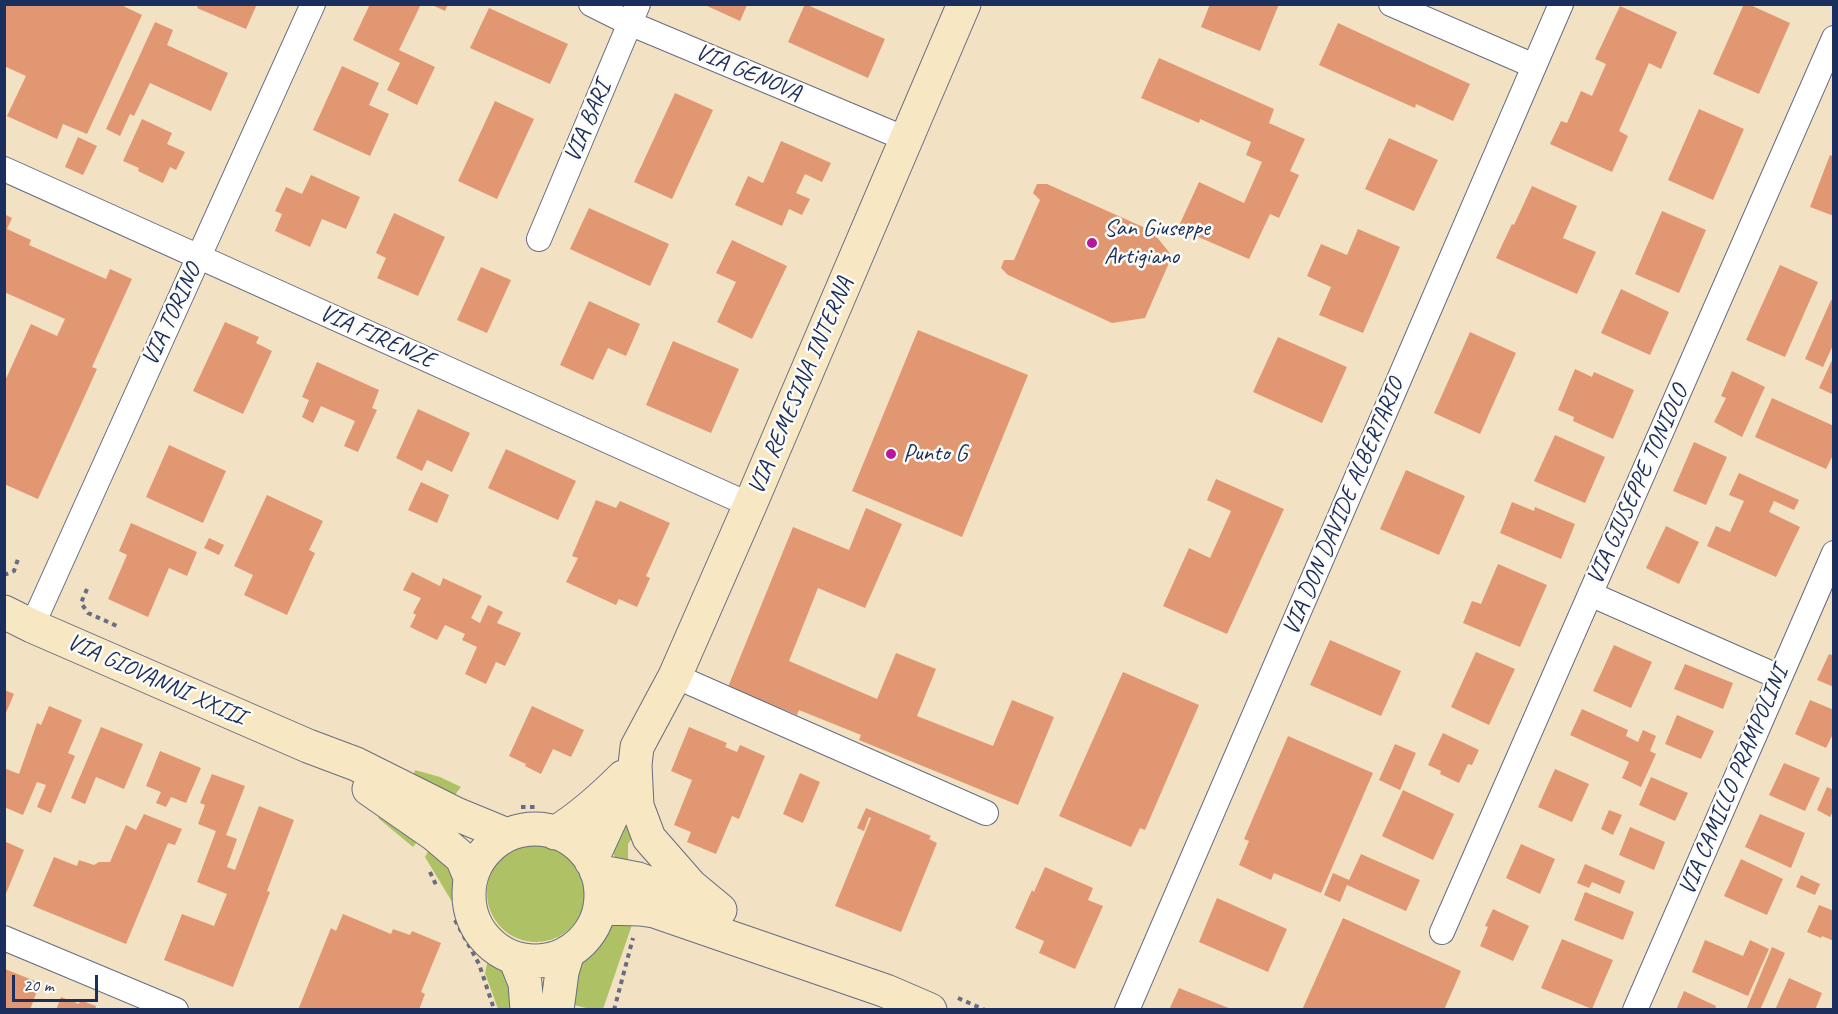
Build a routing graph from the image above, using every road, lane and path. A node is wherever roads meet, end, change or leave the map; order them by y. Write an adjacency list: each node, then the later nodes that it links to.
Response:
1 (313, 4): 12 (street, VIA TORINO)
2 (591, 4): 6 (street, VIA GENOVA)
3 (964, 4): 9 (street, VIA REMESINA INTERNA)
4 (1391, 4): 8 (street)
5 (1561, 4): 8 (street, VIA DON DAVIDE ALBERTARIO)
6 (634, 14): 9 (street, VIA GENOVA); 11 (street, VIA BARI)
7 (1833, 38): 17 (street, VIA GIUSEPPE TONIOLO)
8 (1534, 66): 43 (street, VIA DON DAVIDE ALBERTARIO)
9 (906, 139): 13 (street, VIA REMESINA INTERNA)
10 (4, 170): 12 (street, VIA FIRENZE)
11 (539, 239)
12 (198, 257): 13 (street, VIA FIRENZE); 18 (street, VIA TORINO)
13 (750, 505): 19 (street, VIA REMESINA INTERNA)
14 (1833, 554): 20 (street, VIA CAMILLO PRAMPOLINI)
15 (18, 559): 16 (path)
16 (4, 575)
17 (1590, 594): 20 (street); 32 (street, VIA GIUSEPPE TONIOLO)
18 (18, 619): 21 (street, VIA GIOVANNI XXIII)
19 (675, 676): 22 (street, VIA REMESINA INTERNA); 23 (street)
20 (1779, 677): 44 (street, VIA CAMILLO PRAMPOLINI)
21 (308, 746): 25 (street, VIA GIOVANNI XXIII); 28 (street, VIA GIOVANNI XXIII)
22 (635, 765): 24 (street, VIA REMESINA INTERNA); 27 (street, VIA REMESINA INTERNA); 31 (street, VIA REMESINA INTERNA)
23 (986, 813)
24 (547, 820): 25 (path); 25 (street); 27 (street)
25 (513, 821): 28 (street)
26 (425, 864): 28 (path)
27 (594, 866): 29 (street); 31 (street)
28 (458, 896): 35 (street); 39 (path)
29 (600, 908): 30 (street); 34 (street)
30 (640, 909): 36 (street); 42 (path)
31 (720, 910): 36 (street)
32 (1442, 932)
33 (4, 938): 38 (street)
34 (568, 952): 35 (street); 41 (street)
35 (515, 958): 40 (street)
36 (886, 991): 37 (street)
37 (920, 1008)
38 (176, 1010)
39 (495, 1010)
40 (527, 1010)
41 (557, 1010)
42 (614, 1010)
43 (1127, 1010)
44 (1635, 1010)

